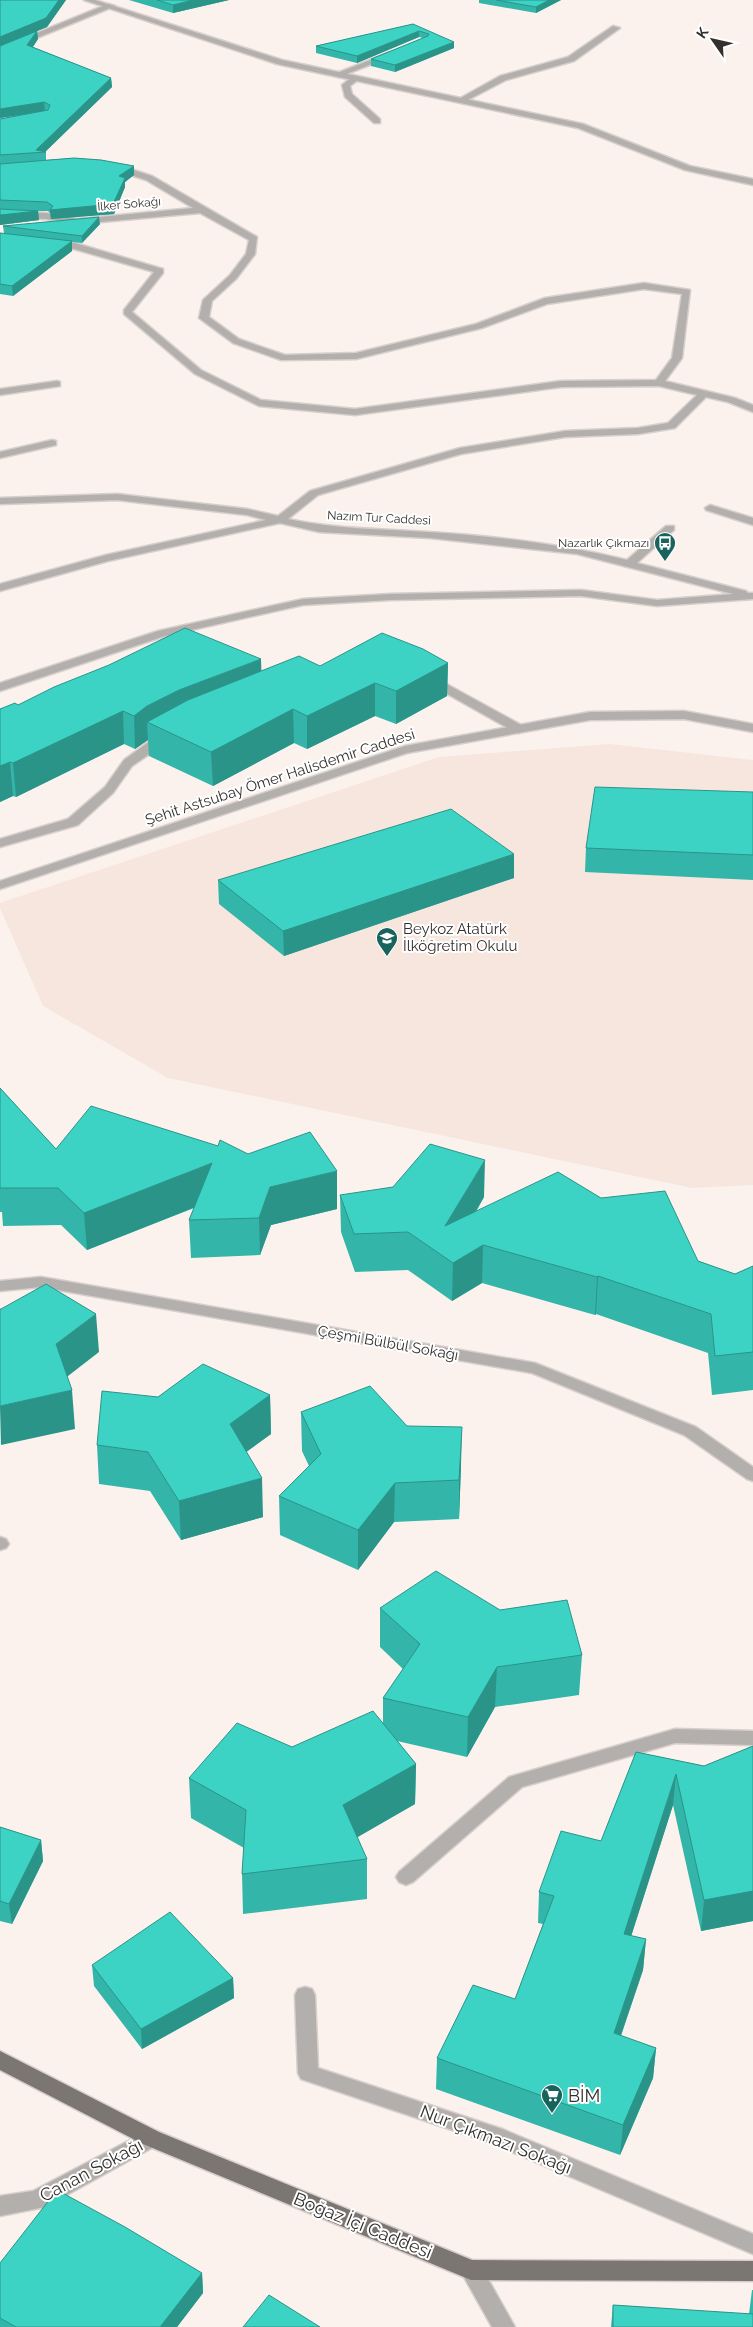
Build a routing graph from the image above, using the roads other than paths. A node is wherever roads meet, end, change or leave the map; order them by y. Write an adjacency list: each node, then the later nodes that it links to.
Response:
1 (88, 0): 2 (street)
2 (111, 6): 4 (street); 6 (street)
3 (616, 28): 8 (street)
4 (0, 52)
5 (397, 52): 6 (street)
6 (336, 75): 7 (street)
7 (355, 79): 8 (street); 9 (street)
8 (461, 100): 11 (street)
9 (377, 121)
10 (103, 166): 12 (street)
11 (753, 182)
12 (201, 210): 14 (street, İlker Sokağı); 17 (street)
13 (0, 214): 14 (street)
14 (76, 221): 15 (street, İlker Sokağı)
15 (27, 226)
16 (47, 243): 17 (street)
17 (659, 383): 20 (street)
18 (57, 384): 19 (street)
19 (0, 392)
20 (704, 394): 21 (street); 26 (street)
21 (753, 410)
22 (52, 443): 23 (street)
23 (0, 455)
24 (0, 501): 26 (street, Nazım Tur Caddesi)
25 (710, 508): 27 (street)
26 (280, 520): 29 (street, Nazım Tur Caddesi); 30 (street)
27 (753, 522)
28 (670, 528): 29 (street)
29 (629, 564): 31 (street, Nazım Tur Caddesi)
30 (0, 588)
31 (753, 596): 33 (street)
32 (418, 672): 35 (street)
33 (0, 687)
34 (753, 728): 35 (street, Şehit Astsubay Ömer Halisdemir Caddesi)
35 (519, 729): 38 (street, Şehit Astsubay Ömer Halisdemir Caddesi)
36 (177, 732): 37 (street)
37 (0, 843)
38 (0, 886)
39 (0, 1286): 40 (street, Çeşmi Bülbül Sokağı)
40 (753, 1475)
41 (753, 1738): 42 (street)
42 (406, 1877)
43 (305, 1995): 47 (street, Nur Çıkmazı Sokağı)
44 (0, 2060): 45 (main road, Boğaz İçi Caddesi)
45 (151, 2138): 46 (street, Canan Sokağı); 48 (main road, Boğaz İçi Caddesi)
46 (0, 2206)
47 (753, 2244)
48 (471, 2270): 49 (main road, Boğaz İçi Caddesi); 50 (street)
49 (753, 2271)
50 (504, 2327)

